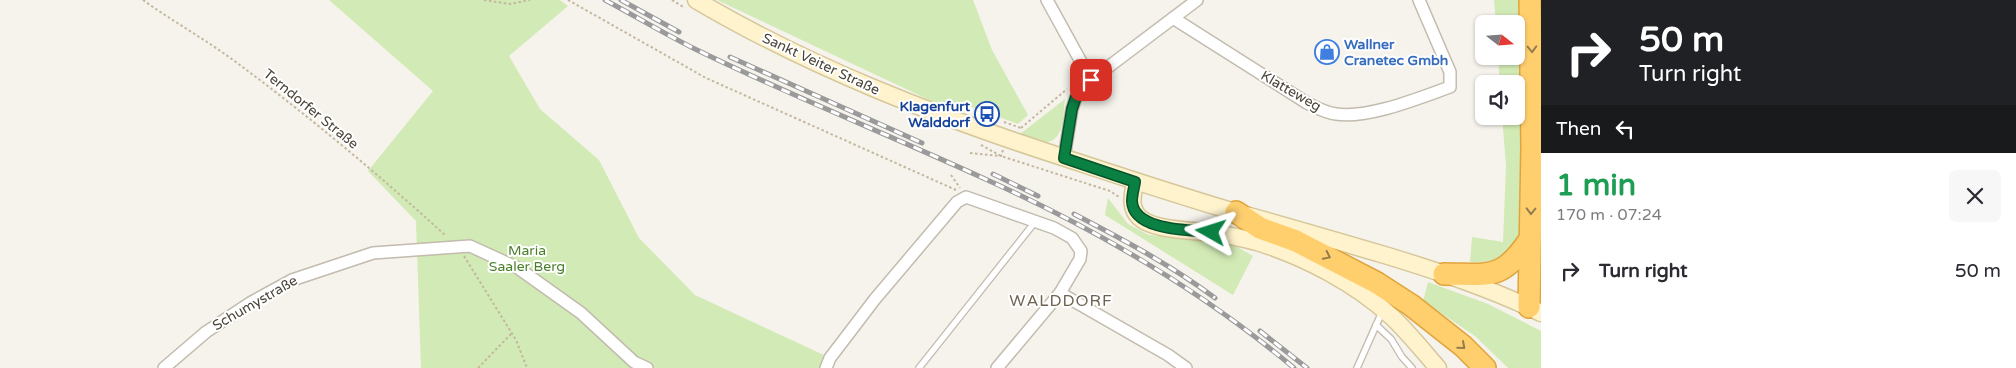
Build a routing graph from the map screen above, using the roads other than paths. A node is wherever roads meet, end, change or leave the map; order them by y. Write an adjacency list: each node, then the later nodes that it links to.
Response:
1 (696, 0): 8 (main road, Sankt Veiter Straße)
2 (1046, 0): 7 (street)
3 (1197, 0): 6 (street)
4 (1419, 0): 6 (street, Klatteweg)
5 (1530, 0): 12 (highway, one-way to 12)
6 (1173, 18): 7 (street)
7 (1089, 76): 8 (street)
8 (1064, 158): 9 (main road, Sankt Veiter Straße)
9 (1135, 182): 10 (main road, Sankt Veiter Straße); 16 (main road)
10 (1236, 212): 13 (main road, Sankt Veiter Straße); 26 (highway, one-way to 26)
11 (1035, 222): 14 (street); 19 (street); 20 (lane)
12 (1530, 240): 13 (highway); 15 (highway)
13 (1444, 274): 15 (main road, Sankt Veiter Straße)
14 (1060, 293): 21 (street); 22 (street)
15 (1535, 310)
16 (1379, 317): 23 (lane); 24 (lane); 25 (main road)
17 (164, 368): 18 (street, Schumystraße)
18 (647, 368)
19 (826, 368)
20 (919, 368)
21 (997, 368)
22 (1186, 368)
23 (1357, 368)
24 (1412, 368)
25 (1438, 368)
26 (1485, 368)

